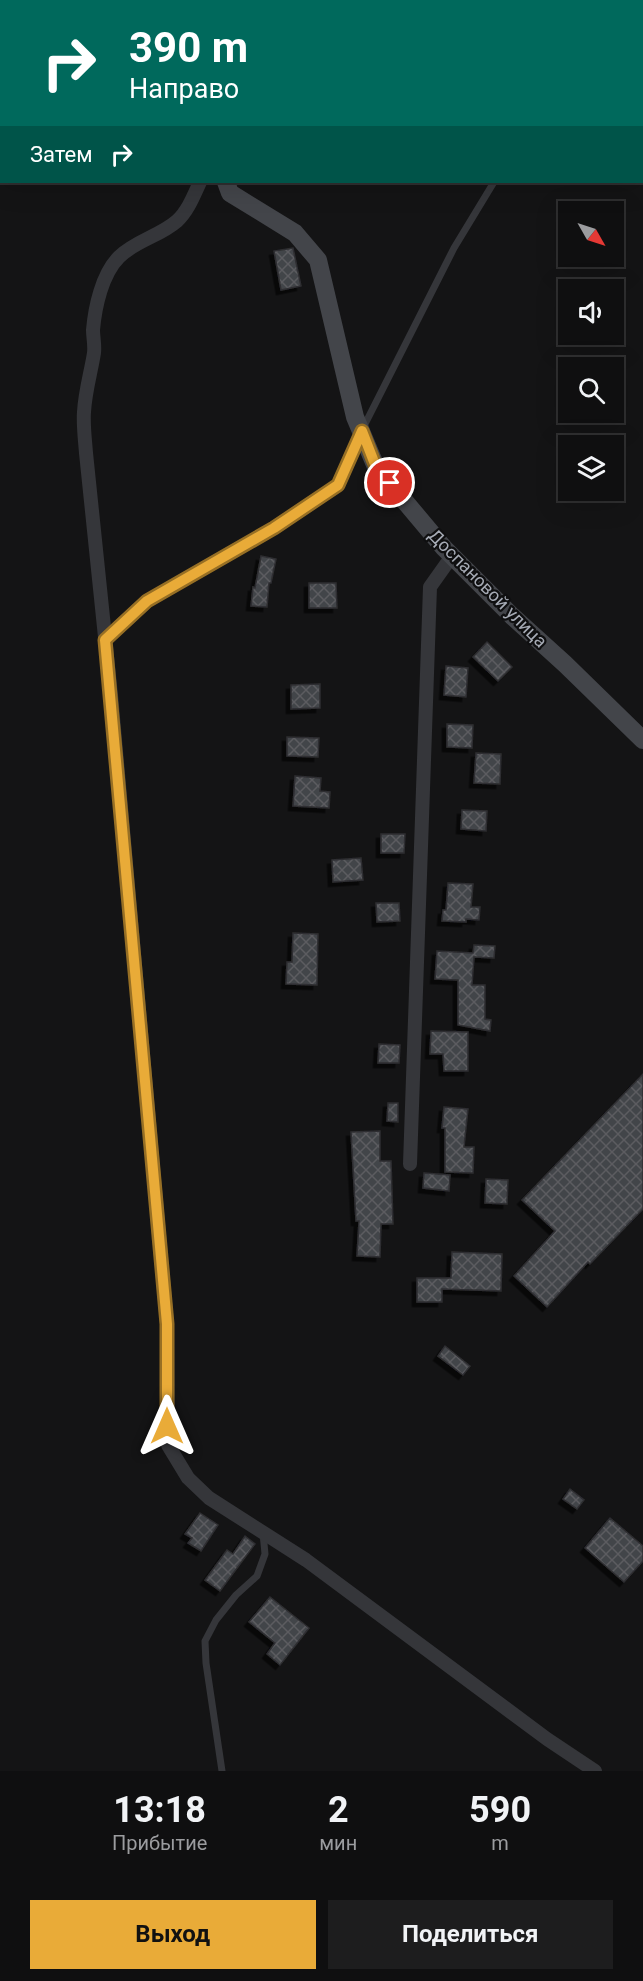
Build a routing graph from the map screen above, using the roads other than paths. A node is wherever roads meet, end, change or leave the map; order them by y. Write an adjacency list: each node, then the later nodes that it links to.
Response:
1 (200, 183): 6 (street)
2 (226, 183): 4 (street, Доспановой улица)
3 (493, 183): 4 (lane)
4 (362, 431): 5 (street, Доспановой улица); 6 (street)
5 (452, 556): 7 (street, Доспановой улица); 8 (street)
6 (105, 640): 9 (street)
7 (643, 740)
8 (410, 1164)
9 (263, 1533): 10 (lane); 11 (street)
10 (222, 1771)
11 (595, 1771)

